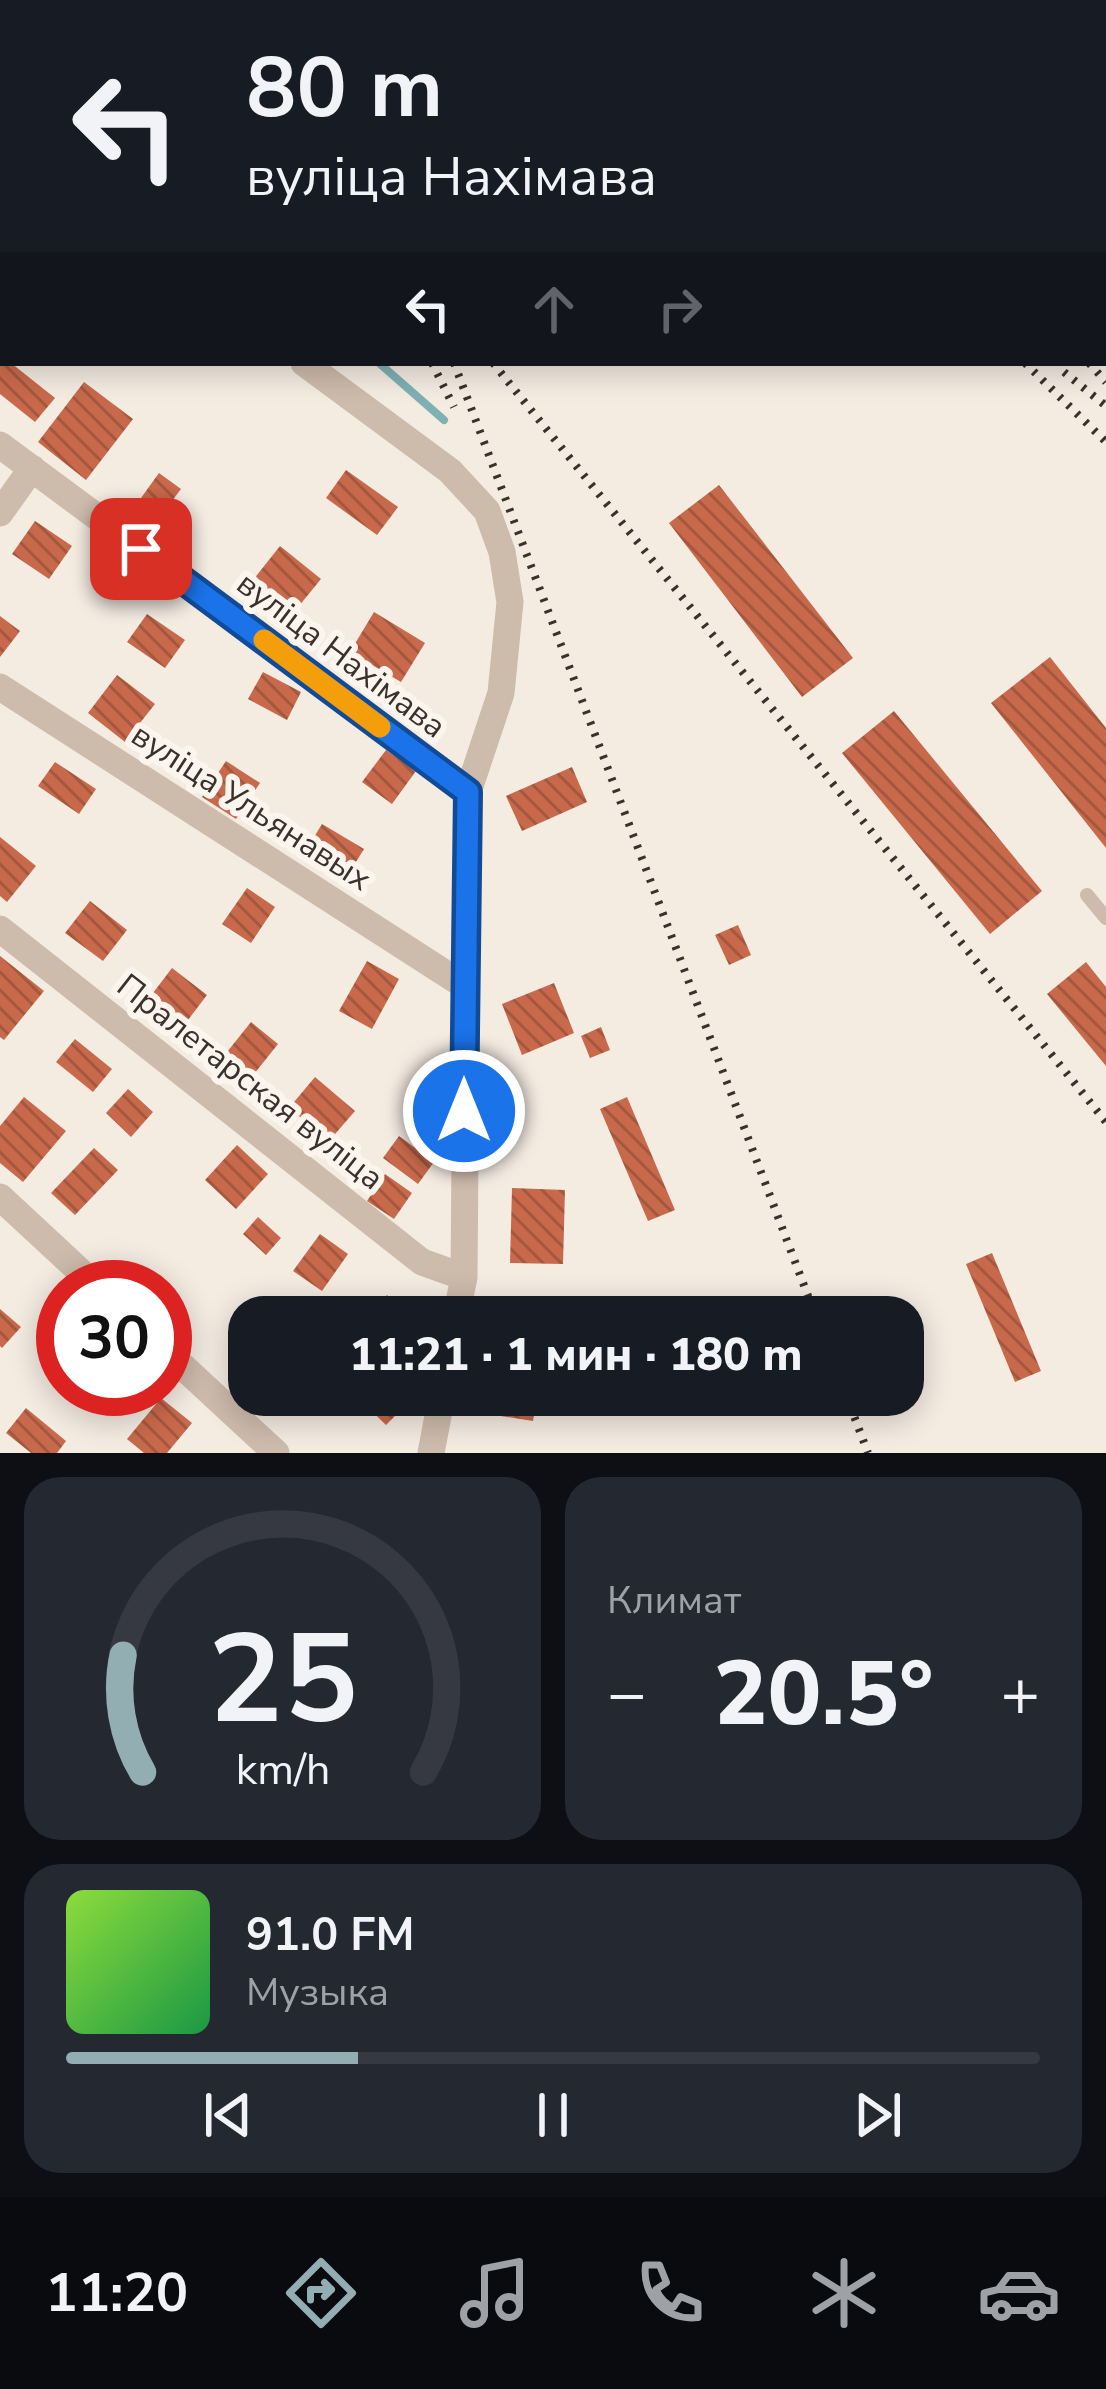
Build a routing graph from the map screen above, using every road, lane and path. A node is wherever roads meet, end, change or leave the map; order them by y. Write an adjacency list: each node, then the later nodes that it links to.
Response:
1 (308, 366): 6 (street)
2 (0, 445): 3 (street, вуліца Нахімава)
3 (32, 468): 4 (street); 6 (street, вуліца Нахімава)
4 (0, 513)
5 (0, 687): 10 (street, вуліца Ульянавых)
6 (468, 792): 10 (street)
7 (1087, 895): 8 (lane)
8 (1106, 918)
9 (0, 928): 13 (street, Пралетарская вуліца)
10 (465, 986): 13 (street)
11 (0, 1197): 12 (street)
12 (68, 1260)
13 (464, 1277): 14 (street)
14 (460, 1296)
15 (192, 1375): 17 (street)
16 (438, 1416): 18 (street)
17 (276, 1453)
18 (431, 1453)

